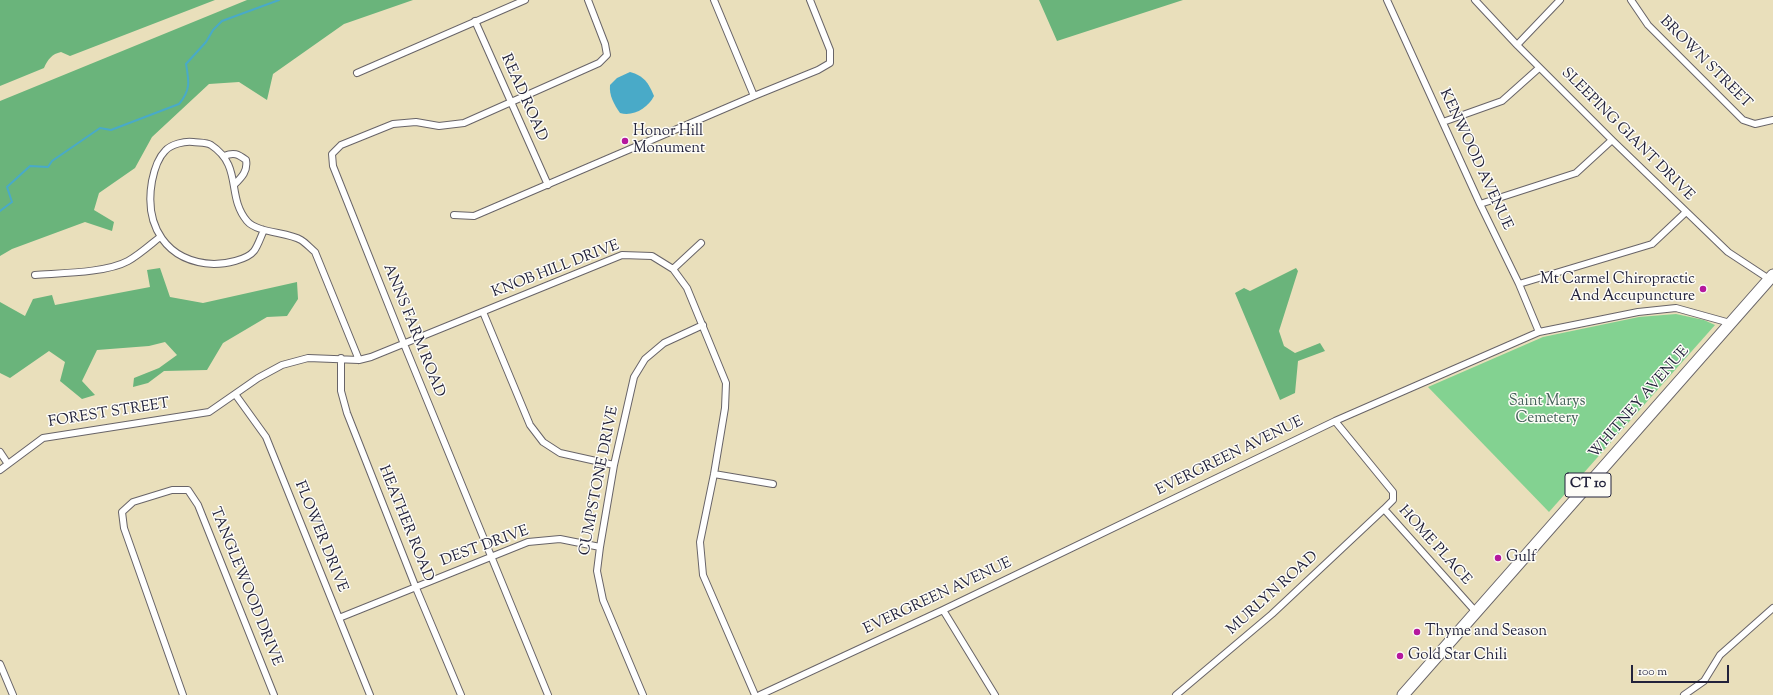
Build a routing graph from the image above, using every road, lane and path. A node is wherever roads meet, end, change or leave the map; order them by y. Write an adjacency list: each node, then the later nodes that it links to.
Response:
1 (525, 0): 9 (street)
2 (588, 0): 14 (street, ANNS FARM ROAD)
3 (714, 0): 13 (street)
4 (810, 0): 13 (street)
5 (1387, 0): 16 (street, KENWOOD AVENUE)
6 (1474, 0): 10 (street, SLEEPING GIANT DRIVE)
7 (1560, 0): 10 (street)
8 (1631, 0): 15 (street, BROWN STREET)
9 (475, 21): 12 (street); 14 (street, READ ROAD)
10 (1517, 45): 11 (street, SLEEPING GIANT DRIVE)
11 (1540, 68): 16 (street); 17 (street, SLEEPING GIANT DRIVE)
12 (357, 73)
13 (754, 96): 20 (street)
14 (512, 103): 20 (street, READ ROAD); 35 (street, ANNS FARM ROAD)
15 (1773, 120)
16 (1443, 122): 21 (street, KENWOOD AVENUE)
17 (1612, 140): 21 (street); 22 (street, SLEEPING GIANT DRIVE)
18 (224, 156): 19 (street); 19 (street); 25 (street)
19 (234, 185): 24 (street)
20 (548, 185): 23 (street)
21 (1480, 204): 30 (street, KENWOOD AVENUE)
22 (1686, 212): 29 (street, SLEEPING GIANT DRIVE); 30 (street)
23 (454, 215)
24 (264, 230): 25 (street); 37 (street)
25 (160, 237): 28 (street)
26 (701, 242): 27 (street)
27 (673, 269): 31 (street, KNOB HILL DRIVE); 33 (street, KNOB HILL DRIVE)
28 (35, 275)
29 (1771, 277): 32 (highway, WHITNEY AVENUE / CT 10)
30 (1519, 284): 34 (street, KENWOOD AVENUE)
31 (483, 312): 35 (street, KNOB HILL DRIVE); 43 (street)
32 (1730, 323): 34 (street, EVERGREEN AVENUE); 53 (highway, WHITNEY AVENUE / CT 10)
33 (703, 325): 43 (street, CUMPSTONE DRIVE); 45 (street, KNOB HILL DRIVE)
34 (1539, 332): 40 (street, EVERGREEN AVENUE)
35 (404, 344): 37 (street, KNOB HILL DRIVE); 49 (street, ANNS FARM ROAD)
36 (342, 358): 37 (street, KNOB HILL DRIVE); 38 (street, KNOB HILL DRIVE); 50 (street, HEATHER ROAD)
37 (359, 360)
38 (235, 394): 39 (street, KNOB HILL DRIVE); 54 (street, FLOWER DRIVE)
39 (209, 412): 42 (street, FOREST STREET)
40 (1335, 421): 47 (street, HOME PLACE); 52 (street, EVERGREEN AVENUE)
41 (0, 452): 42 (street)
42 (8, 464): 44 (street, FOREST STREET)
43 (614, 465): 48 (street, CUMPSTONE DRIVE)
44 (0, 470)
45 (714, 474): 46 (street); 63 (street, KNOB HILL DRIVE)
46 (773, 484)
47 (1384, 509): 53 (street, HOME PLACE); 66 (street, MURLYN ROAD)
48 (600, 547): 49 (street, DEST DRIVE); 62 (street, CUMPSTONE DRIVE)
49 (490, 556): 50 (street, DEST DRIVE); 61 (street, ANNS FARM ROAD)
50 (416, 588): 54 (street, DEST DRIVE); 60 (street, HEATHER ROAD)
51 (1773, 608): 68 (street)
52 (943, 610): 64 (street, EVERGREEN AVENUE); 65 (street)
53 (1476, 612): 67 (highway, WHITNEY AVENUE / CT 10)
54 (339, 618): 59 (street, FLOWER DRIVE)
55 (0, 664): 56 (street)
56 (13, 695)
57 (183, 695): 58 (street, TANGLEWOOD DRIVE)
58 (274, 695)
59 (370, 695)
60 (461, 695)
61 (548, 695)
62 (643, 695)
63 (755, 695)
64 (760, 695)
65 (995, 695)
66 (1176, 695)
67 (1404, 695)
68 (1684, 695)

